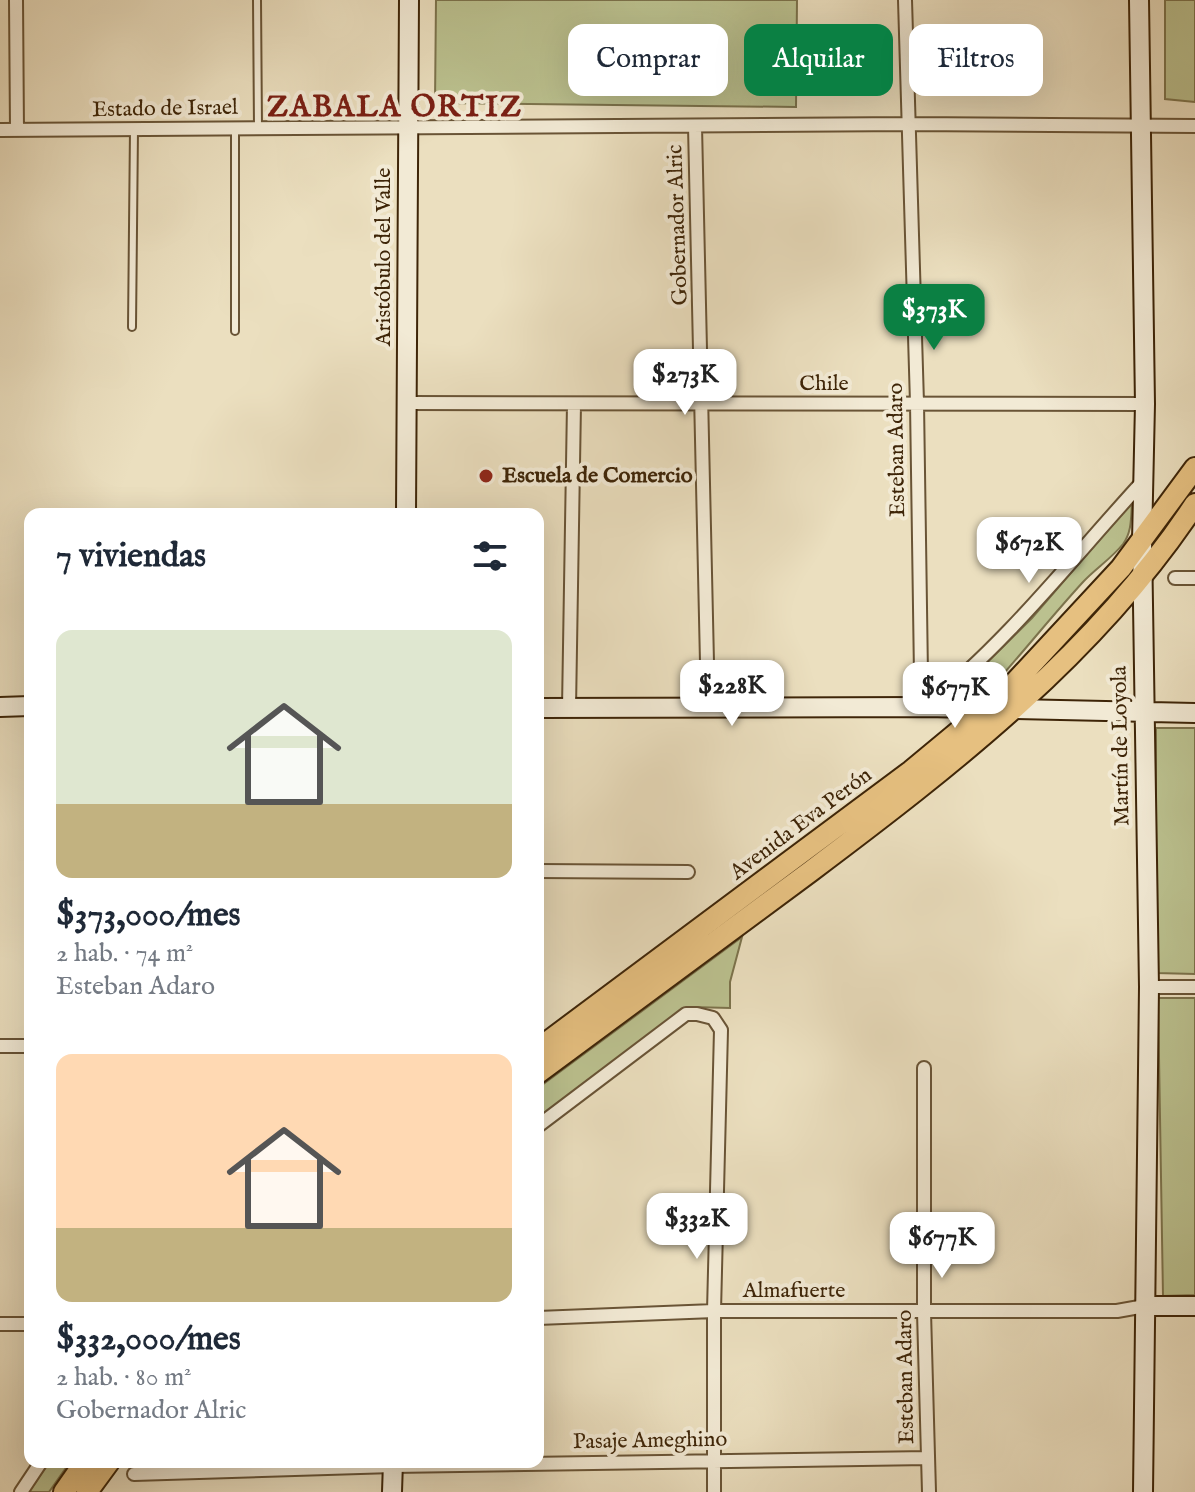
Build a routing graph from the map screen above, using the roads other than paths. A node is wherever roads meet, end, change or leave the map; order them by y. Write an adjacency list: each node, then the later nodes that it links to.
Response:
1 (257, 0): 13 (lane)
2 (409, 0): 8 (street, Aristóbulo del Valle)
3 (905, 0): 7 (street, Esteban Adaro)
4 (1139, 0): 10 (street, Martín de Loyola)
5 (16, 6): 6 (street); 16 (street)
6 (0, 12)
7 (910, 124): 9 (street, Estado de Israel); 10 (street, Estado de Israel); 20 (street, Esteban Adaro)
8 (408, 126): 9 (street, Estado de Israel); 13 (street, Estado de Israel); 19 (street, Aristóbulo del Valle)
9 (695, 126): 22 (street, Gobernador Alric)
10 (1141, 126): 11 (street, Estado de Israel); 23 (street, Martín de Loyola)
11 (1195, 126)
12 (235, 128): 13 (street, Estado de Israel); 14 (street, Estado de Israel); 18 (lane)
13 (258, 128)
14 (134, 129): 16 (street, Estado de Israel); 17 (lane)
15 (0, 130): 16 (street, Estado de Israel)
16 (17, 130)
17 (132, 327)
18 (235, 331)
19 (408, 403): 21 (street, Chile); 27 (street, Aristóbulo del Valle)
20 (917, 403): 22 (street, Chile); 23 (street, Chile); 35 (street, Esteban Adaro)
21 (574, 404): 22 (street, Chile); 37 (street)
22 (703, 404): 34 (street, Gobernador Alric)
23 (1145, 404): 25 (street, Martín de Loyola)
24 (1195, 468): 28 (main road, Avenida Eva Perón)
25 (1145, 479): 28 (street, Martín de Loyola); 35 (street)
26 (1195, 504): 29 (main road, Avenida Eva Perón)
27 (406, 508)
28 (1142, 541): 29 (street, Martín de Loyola); 38 (main road, Avenida Eva Perón)
29 (1143, 574): 39 (main road, Avenida Eva Perón); 40 (street, Martín de Loyola)
30 (1175, 578): 31 (street)
31 (1195, 578)
32 (24, 706): 33 (street)
33 (0, 707)
34 (708, 707): 35 (street); 37 (street)
35 (926, 707): 38 (street)
36 (544, 708): 37 (street)
37 (569, 708)
38 (985, 710): 39 (street); 46 (main road, Avenida Eva Perón)
39 (1012, 710): 40 (street); 50 (main road, Avenida Eva Perón)
40 (1145, 713): 41 (street); 44 (street, Martín de Loyola)
41 (1195, 713)
42 (544, 871): 43 (street)
43 (688, 872)
44 (1149, 987): 45 (street); 52 (street, Martín de Loyola)
45 (1195, 987)
46 (544, 1045)
47 (0, 1046): 48 (street)
48 (24, 1046)
49 (924, 1068): 55 (street, Esteban Adaro)
50 (544, 1069)
51 (544, 1121): 54 (street)
52 (1145, 1306): 53 (street); 55 (street, Almafuerte); 74 (street, Martín de Loyola)
53 (1195, 1306)
54 (714, 1311): 55 (street, Almafuerte); 56 (street, Almafuerte); 60 (street)
55 (924, 1312): 59 (street, Esteban Adaro)
56 (544, 1318)
57 (0, 1324): 58 (street)
58 (24, 1324)
59 (928, 1458): 60 (street, Pasaje Ameghino); 73 (street, Esteban Adaro)
60 (714, 1460): 61 (street, Pasaje Ameghino); 72 (street)
61 (544, 1462)
62 (37, 1468): 68 (street)
63 (81, 1468): 69 (main road)
64 (105, 1468): 70 (main road)
65 (289, 1468): 67 (street, Pasaje Ameghino)
66 (393, 1468): 71 (street)
67 (134, 1474)
68 (21, 1492)
69 (64, 1492)
70 (87, 1492)
71 (392, 1492)
72 (714, 1492)
73 (929, 1492)
74 (1143, 1492)

